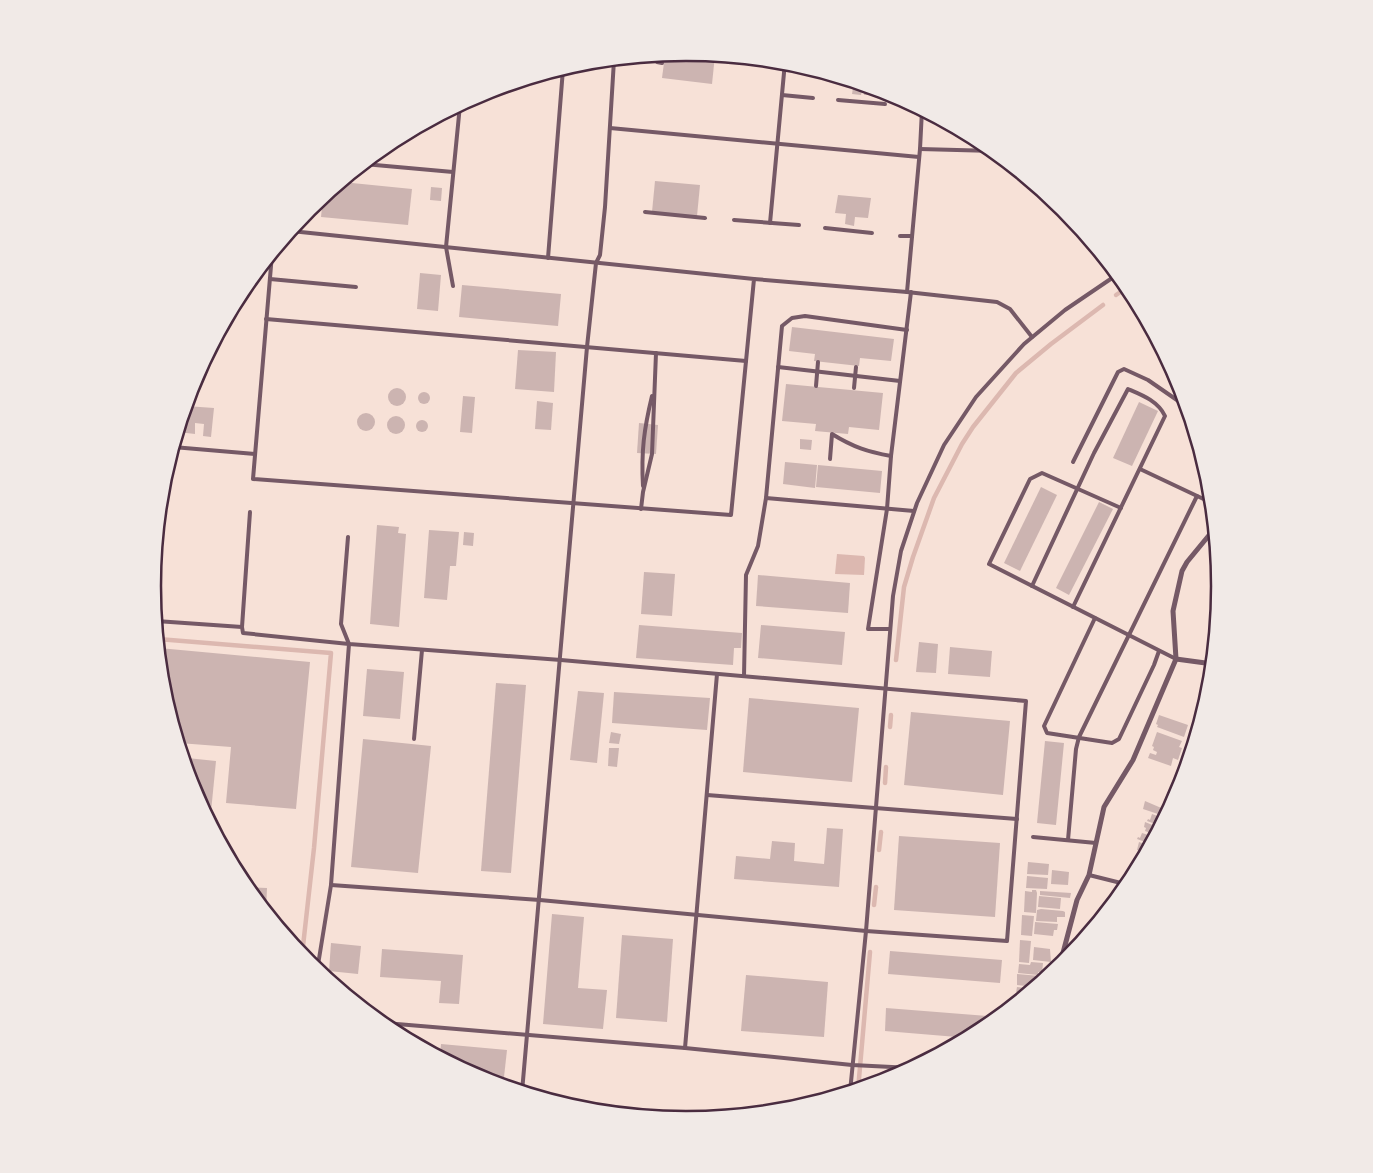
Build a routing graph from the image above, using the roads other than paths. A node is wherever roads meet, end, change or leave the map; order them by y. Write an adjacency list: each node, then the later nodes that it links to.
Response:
1 (614, 67): 10 (lane)
2 (784, 70): 4 (lane)
3 (562, 76): 28 (lane)
4 (782, 94): 5 (lane); 11 (lane)
5 (812, 98)
6 (838, 100): 7 (lane)
7 (885, 104)
8 (458, 113): 16 (lane)
9 (922, 117): 12 (lane)
10 (610, 128): 11 (lane); 29 (lane)
11 (777, 142): 14 (lane); 20 (lane)
12 (920, 149): 13 (lane); 14 (lane)
13 (980, 151)
14 (919, 157): 26 (lane)
15 (374, 165): 16 (lane)
16 (453, 172): 27 (lane)
17 (645, 212): 18 (lane)
18 (705, 218)
19 (734, 220): 20 (lane)
20 (770, 223): 21 (lane)
21 (799, 225)
22 (825, 228): 24 (lane)
23 (299, 232): 27 (lane)
24 (872, 233)
25 (900, 236): 26 (lane)
26 (912, 236): 36 (lane)
27 (446, 247): 28 (lane); 34 (lane)
28 (548, 258): 29 (lane)
29 (596, 262): 32 (lane); 40 (lane)
30 (271, 266): 31 (lane)
31 (270, 279): 35 (lane); 37 (lane)
32 (754, 279): 36 (lane); 42 (lane)
33 (1111, 279): 39 (lane)
34 (453, 286)
35 (356, 287)
36 (909, 292): 38 (lane); 39 (lane)
37 (266, 319): 40 (lane); 54 (lane)
38 (907, 330): 45 (lane); 48 (lane)
39 (1032, 337): 68 (lane)
40 (587, 347): 41 (lane); 64 (lane)
41 (656, 353): 42 (lane); 51 (lane)
42 (746, 361): 66 (lane)
43 (818, 362): 46 (lane)
44 (856, 366): 47 (lane)
45 (778, 367): 46 (lane); 62 (lane)
46 (818, 372): 47 (lane); 49 (lane)
47 (855, 376): 48 (lane); 50 (lane)
48 (900, 381): 55 (lane)
49 (816, 386)
50 (854, 388)
51 (654, 392): 60 (lane); 60 (lane)
52 (1178, 401): 57 (lane)
53 (180, 448): 54 (lane)
54 (255, 454): 64 (lane)
55 (891, 456): 56 (lane); 67 (lane)
56 (830, 460)
57 (1073, 462)
58 (1140, 470): 59 (lane); 61 (lane); 65 (lane)
59 (1078, 489): 65 (lane); 72 (lane); 72 (lane)
60 (643, 492): 66 (lane)
61 (1197, 496): 63 (lane); 78 (lane)
62 (766, 498): 67 (lane); 86 (lane)
63 (1204, 499)
64 (574, 504): 66 (lane); 83 (lane)
65 (1122, 508): 73 (lane)
66 (641, 509)
67 (887, 509): 68 (lane); 77 (lane)
68 (914, 511): 77 (lane)
69 (250, 512): 76 (lane)
70 (1209, 535): 82 (street)
71 (348, 537): 79 (lane)
72 (1032, 586): 73 (lane)
73 (1073, 607): 74 (lane)
74 (1095, 618): 78 (lane); 88 (lane)
75 (162, 621): 76 (lane)
76 (242, 627): 79 (lane)
77 (890, 629): 87 (lane)
78 (1128, 635): 81 (lane); 88 (lane)
79 (349, 644): 80 (lane); 98 (lane)
80 (422, 650): 83 (lane); 89 (lane)
81 (1160, 651): 82 (lane); 88 (lane)
82 (1176, 659): 84 (street); 95 (street)
83 (561, 660): 85 (lane); 99 (lane)
84 (1206, 663)
85 (717, 674): 86 (lane); 90 (lane)
86 (744, 676): 87 (lane)
87 (886, 688): 91 (lane); 92 (lane)
88 (1079, 738): 94 (lane)
89 (414, 739)
90 (707, 796): 91 (lane); 100 (lane)
91 (876, 808): 92 (lane); 101 (lane)
92 (1017, 819): 101 (lane)
93 (1033, 837): 94 (lane)
94 (1068, 840): 95 (lane)
95 (1096, 843): 96 (street)
96 (1089, 875): 97 (lane); 102 (street)
97 (1120, 883)
98 (331, 885): 99 (lane); 103 (lane)
99 (540, 900): 100 (lane); 105 (lane)
100 (697, 915): 101 (lane); 106 (lane)
101 (866, 931): 107 (lane)
102 (1063, 952)
103 (319, 962)
104 (397, 1024): 105 (lane)
105 (527, 1036): 106 (lane); 109 (lane)
106 (686, 1048): 107 (lane)
107 (854, 1065): 108 (lane); 110 (lane)
108 (898, 1067)
109 (523, 1085)
110 (851, 1085)

